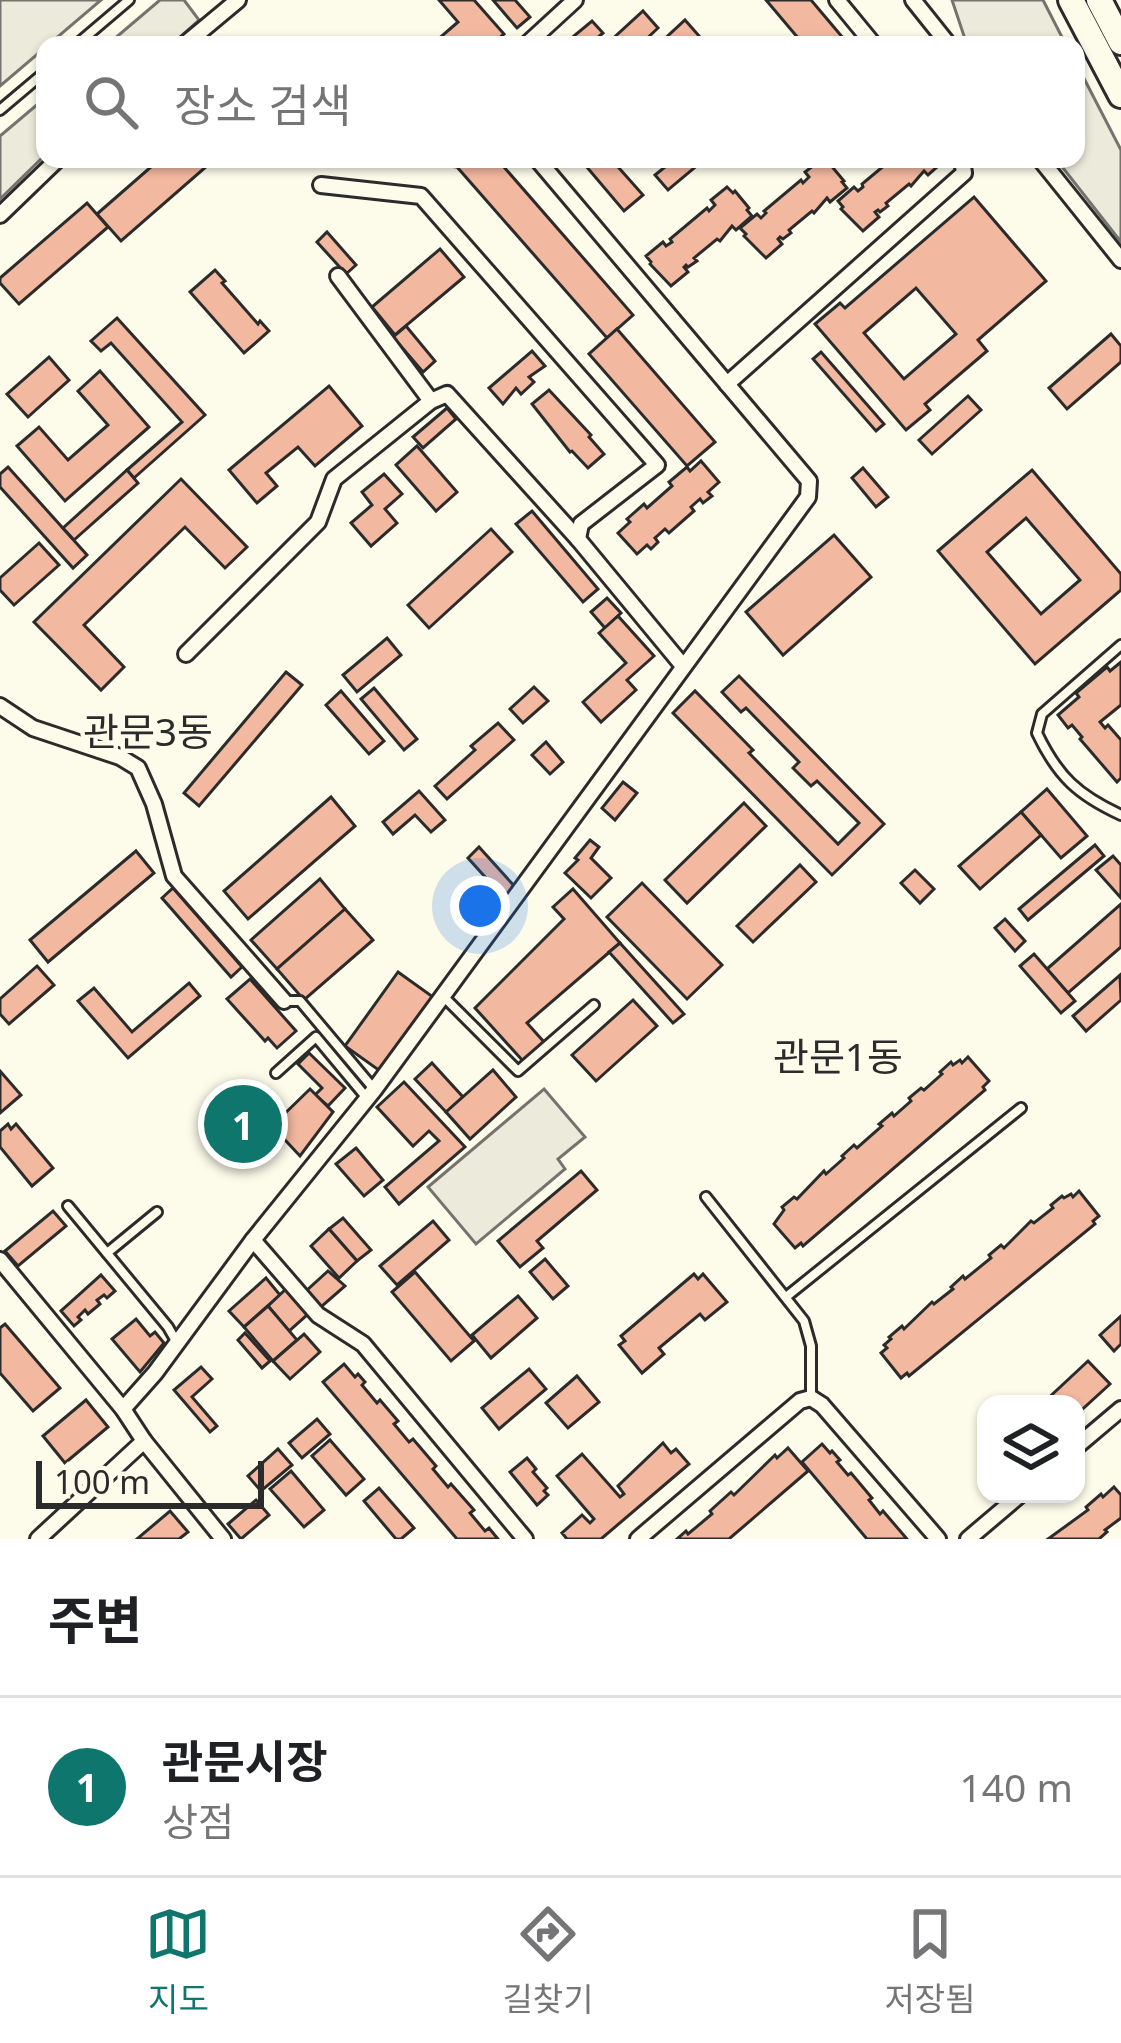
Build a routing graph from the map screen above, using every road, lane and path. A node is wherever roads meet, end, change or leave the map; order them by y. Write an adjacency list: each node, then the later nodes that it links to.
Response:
1 (128, 0): 8 (lane)
2 (238, 0): 9 (street)
3 (575, 0): 10 (street)
4 (837, 0): 11 (street)
5 (913, 0): 12 (street)
6 (1071, 0): 15 (highway)
7 (1099, 0): 13 (highway)
8 (86, 36)
9 (195, 36)
10 (536, 36)
11 (867, 36)
12 (942, 36)
13 (1121, 42)
14 (36, 80): 16 (lane)
15 (1121, 95)
16 (0, 110)
17 (49, 168): 22 (street)
18 (545, 168): 25 (street)
19 (963, 168): 25 (street)
20 (1047, 168): 23 (street)
21 (321, 185): 27 (street)
22 (0, 214)
23 (1121, 260)
24 (338, 276): 26 (street)
25 (727, 383): 30 (street)
26 (431, 400): 27 (street); 29 (street)
27 (578, 539): 30 (street)
28 (1121, 645): 32 (lane)
29 (187, 654)
30 (683, 666): 33 (street)
31 (0, 706): 34 (street)
32 (1121, 815)
33 (443, 996): 35 (lane); 37 (street)
34 (284, 1001): 37 (lane)
35 (594, 1005)
36 (276, 1072): 37 (lane)
37 (371, 1094): 42 (street)
38 (1021, 1108): 45 (lane)
39 (706, 1197): 45 (lane)
40 (68, 1206): 43 (lane)
41 (157, 1212): 43 (lane)
42 (253, 1240): 46 (street); 55 (street)
43 (107, 1253): 46 (lane)
44 (0, 1260): 48 (street)
45 (787, 1297): 47 (lane)
46 (177, 1342): 48 (street)
47 (811, 1398): 56 (street); 57 (street)
48 (123, 1409): 51 (street)
49 (1121, 1409): 50 (street)
50 (1085, 1440)
51 (144, 1441): 53 (street); 54 (street)
52 (1010, 1503): 58 (street)
53 (38, 1539)
54 (223, 1539)
55 (525, 1539)
56 (638, 1539)
57 (938, 1539)
58 (968, 1539)

